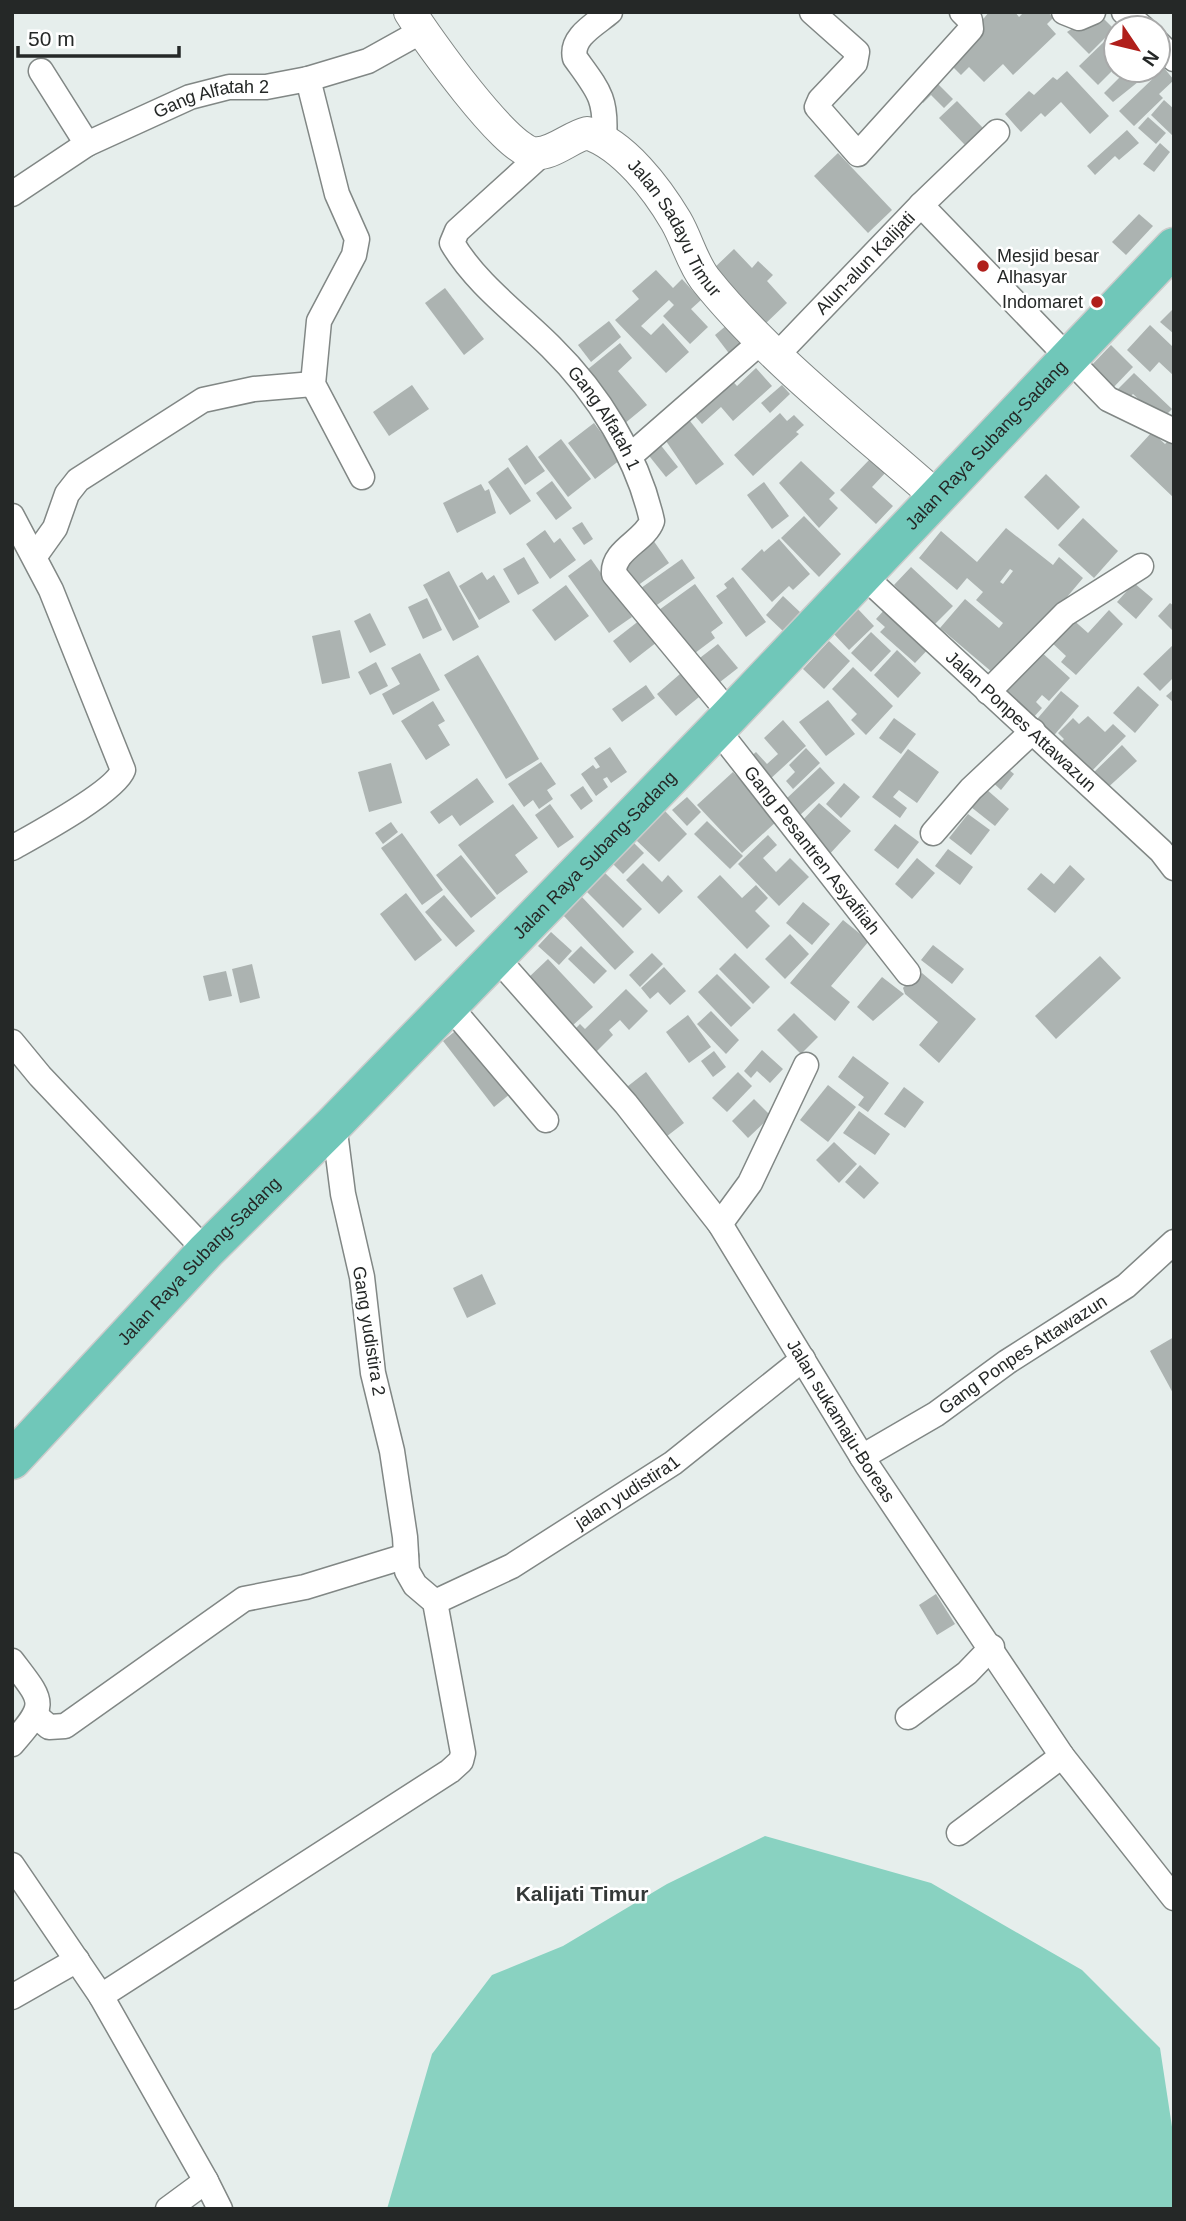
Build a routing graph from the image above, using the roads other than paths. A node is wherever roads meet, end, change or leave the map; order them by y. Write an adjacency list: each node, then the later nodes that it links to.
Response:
1 (610, 12): 10 (street)
2 (812, 12): 3 (street)
3 (961, 12)
4 (1064, 12): 5 (street)
5 (1093, 12)
6 (416, 22): 8 (street, Gang Alfatah 2); 12 (street)
7 (41, 71): 11 (street)
8 (308, 79): 11 (street, Gang Alfatah 2); 18 (street)
9 (997, 132): 14 (street)
10 (604, 138): 12 (street); 16 (street, Jalan Sadayu Timur)
11 (87, 144): 13 (street, Gang Alfatah 2)
12 (544, 152): 20 (street, Gang Alfatah 1)
13 (12, 194)
14 (921, 205): 16 (street, Alun-alun Kalijati); 17 (street, Alun-alun Kalijati)
15 (1174, 247): 17 (main road, Jalan Raya Subang-Sadang)
16 (770, 347): 20 (street, Alun-alun Kalijati); 22 (street, Jalan Sadayu Timur)
17 (1068, 360): 19 (street, Alun-alun Kalijati); 22 (main road, Jalan Raya Subang-Sadang)
18 (313, 384): 21 (street); 24 (street)
19 (1174, 431)
20 (630, 456): 28 (street, Gang Alfatah 1)
21 (362, 477)
22 (938, 499): 26 (main road, Jalan Raya Subang-Sadang)
23 (14, 523): 24 (street)
24 (35, 556): 31 (street)
25 (1141, 566): 27 (street)
26 (864, 576): 27 (street, Jalan Ponpes Attawazun); 28 (main road, Jalan Raya Subang-Sadang)
27 (988, 692): 29 (street, Jalan Ponpes Attawazun)
28 (723, 721): 33 (main road, Jalan Raya Subang-Sadang); 34 (street, Gang Pesantren Asyafiiah)
29 (1033, 731): 30 (street); 32 (street, Jalan Ponpes Attawazun)
30 (933, 833)
31 (12, 848)
32 (1174, 868)
33 (495, 956): 35 (main road, Jalan Raya Subang-Sadang); 40 (street, Jalan sukamaju-Boreas)
34 (908, 973)
35 (448, 1004): 38 (street); 39 (main road, Jalan Raya Subang-Sadang)
36 (12, 1042): 42 (street)
37 (806, 1065): 40 (street)
38 (546, 1120)
39 (334, 1124): 42 (main road, Jalan Raya Subang-Sadang); 46 (street, Gang yudistira 2)
40 (720, 1224): 43 (street, Jalan sukamaju-Boreas)
41 (1174, 1242): 44 (street, Gang Ponpes Attawazun)
42 (206, 1251): 45 (main road, Jalan Raya Subang-Sadang)
43 (803, 1359): 44 (street, Jalan sukamaju-Boreas); 47 (street, jalan yudistira1)
44 (862, 1457): 48 (street, Jalan sukamaju-Boreas)
45 (12, 1460)
46 (406, 1546): 47 (street, Gang yudistira 2); 50 (street)
47 (435, 1602): 58 (street)
48 (992, 1647): 51 (street); 53 (street, Jalan sukamaju-Boreas)
49 (12, 1661): 50 (street)
50 (36, 1716): 52 (street)
51 (908, 1717)
52 (12, 1744)
53 (1062, 1756): 54 (street); 56 (street, Jalan sukamaju-Boreas)
54 (959, 1833)
55 (12, 1865): 57 (street)
56 (1174, 1898)
57 (77, 1960): 58 (street); 59 (street)
58 (102, 1996): 60 (street)
59 (12, 1997)
60 (206, 2181): 61 (street); 62 (street)
61 (168, 2209)
62 (220, 2209)

